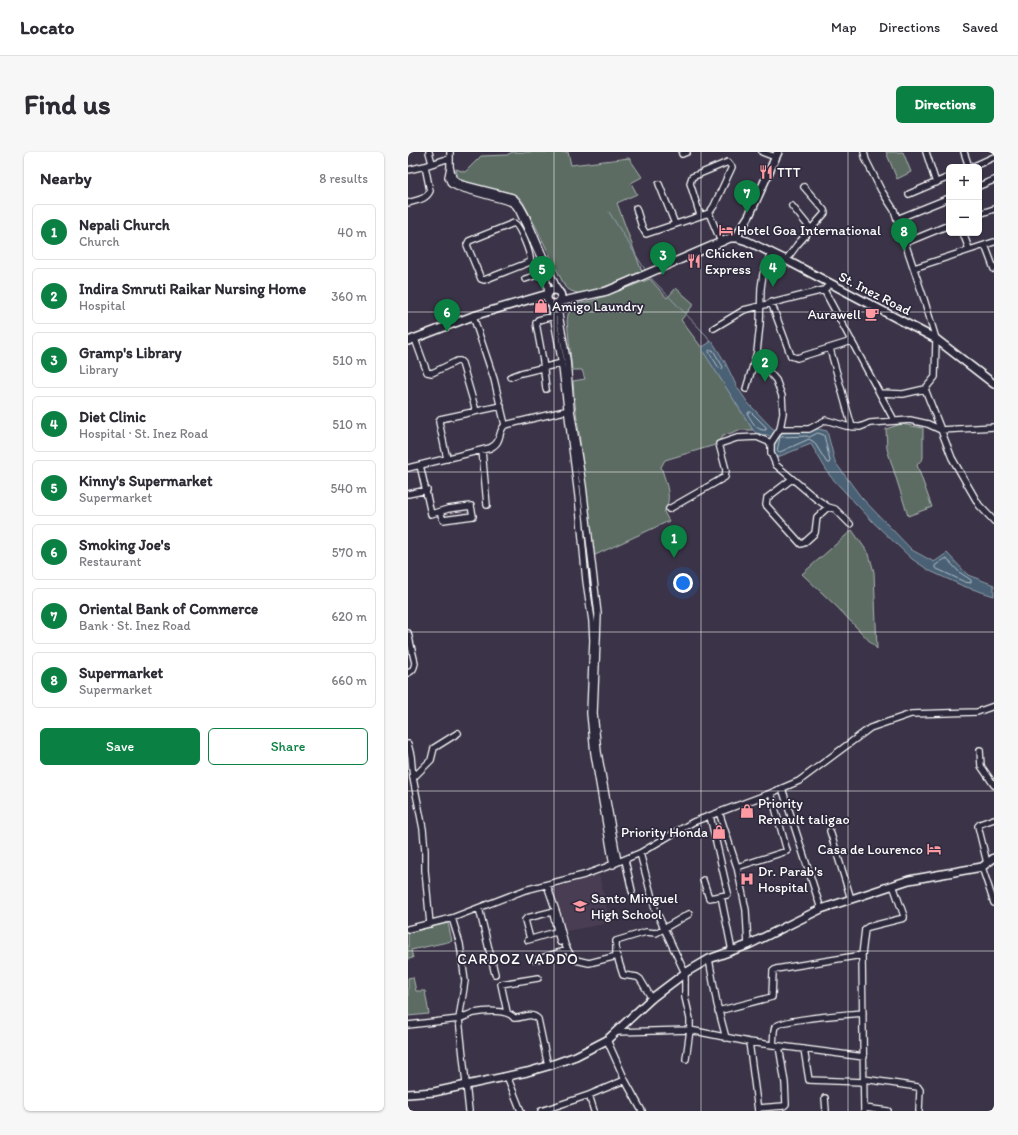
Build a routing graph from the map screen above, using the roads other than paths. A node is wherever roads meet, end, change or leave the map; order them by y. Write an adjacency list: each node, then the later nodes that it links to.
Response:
1 (429, 152): 9 (street)
2 (762, 152): 7 (street)
3 (864, 152): 30 (street)
4 (926, 152): 17 (street)
5 (964, 152): 10 (street)
6 (450, 155): 9 (street); 13 (street)
7 (776, 155): 36 (main road)
8 (994, 157): 11 (street)
9 (432, 163): 12 (street)
10 (968, 164)
11 (979, 164)
12 (425, 166): 14 (street); 23 (street)
13 (450, 167): 35 (street); 51 (street)
14 (408, 168)
15 (946, 178): 17 (street)
16 (994, 180): 19 (street)
17 (936, 183): 21 (street)
18 (659, 184): 31 (street)
19 (982, 185)
20 (804, 187): 33 (street)
21 (909, 194)
22 (946, 199): 30 (street)
23 (408, 203)
24 (792, 206): 33 (street)
25 (636, 208): 31 (street)
26 (994, 209): 28 (street)
27 (709, 213): 29 (street); 29 (street); 38 (street)
28 (982, 213)
29 (700, 215): 31 (street)
30 (897, 219): 40 (street)
31 (675, 224)
32 (946, 226): 40 (street)
33 (810, 228): 44 (street)
34 (964, 236): 42 (street)
35 (531, 237): 37 (street); 47 (street)
36 (737, 238): 38 (main road); 43 (main road, St. Inez Road)
37 (524, 240): 37 (street)
38 (720, 242): 51 (main road)
39 (994, 242): 41 (street)
40 (905, 243): 45 (street)
41 (984, 245): 42 (street); 46 (street)
42 (969, 249): 45 (street)
43 (771, 253): 44 (main road, St. Inez Road); 53 (street)
44 (786, 260): 49 (main road, St. Inez Road)
45 (914, 268): 57 (street)
46 (994, 269)
47 (546, 272): 48 (street); 51 (street)
48 (525, 279)
49 (830, 284): 50 (street); 57 (main road, St. Inez Road)
50 (824, 290): 52 (street); 59 (street)
51 (554, 298): 54 (main road); 55 (street); 71 (street)
52 (771, 302): 53 (street); 60 (street)
53 (760, 305): 56 (street); 61 (street)
54 (473, 316): 58 (main road); 70 (street)
55 (554, 316): 62 (street); 63 (street)
56 (714, 328)
57 (936, 339): 65 (main road, St. Inez Road); 68 (street)
58 (411, 340): 72 (street)
59 (852, 341): 60 (street); 69 (street)
60 (830, 349): 75 (street)
61 (757, 352): 67 (street); 77 (street)
62 (562, 363): 63 (street); 71 (street)
63 (544, 367): 64 (street); 66 (street)
64 (510, 377)
65 (994, 384)
66 (546, 389)
67 (746, 389)
68 (925, 389): 69 (street); 78 (street)
69 (880, 393): 73 (street)
70 (501, 406): 72 (street); 74 (street)
71 (569, 410): 74 (street); 110 (street)
72 (476, 411): 81 (street)
73 (894, 420): 75 (street); 78 (street)
74 (505, 424): 80 (street)
75 (852, 427): 77 (street)
76 (994, 427): 78 (street)
77 (780, 429): 79 (street)
78 (941, 430): 91 (street)
79 (772, 443): 84 (street); 89 (street)
80 (482, 450): 81 (street); 87 (street)
81 (447, 459): 82 (street)
82 (420, 465): 83 (street); 85 (street)
83 (408, 468)
84 (792, 479): 88 (street); 88 (street)
85 (426, 490): 86 (street); 90 (street)
86 (408, 494)
87 (487, 505)
88 (828, 507): 92 (street)
89 (669, 509)
90 (440, 512): 90 (street)
91 (994, 520)
92 (850, 524)
93 (408, 633): 94 (street)
94 (408, 673)
95 (994, 706): 101 (street)
96 (458, 733): 99 (street)
97 (408, 744): 99 (street)
98 (980, 750): 100 (street)
99 (413, 778): 124 (street)
100 (994, 785)
101 (782, 788): 102 (street); 121 (street)
102 (771, 793): 103 (street); 112 (street)
103 (719, 812): 104 (street); 112 (street)
104 (710, 816): 107 (street); 117 (street)
105 (994, 819): 111 (street)
106 (830, 831): 118 (street)
107 (640, 853): 109 (street); 125 (street)
108 (994, 858): 111 (main road)
109 (625, 860): 110 (street); 116 (street)
110 (615, 864): 114 (street)
111 (984, 865): 115 (main road); 119 (street)
112 (737, 868): 129 (street)
113 (703, 880): 117 (street)
114 (547, 885): 120 (street); 127 (street)
115 (893, 886): 118 (main road); 132 (street)
116 (632, 891)
117 (721, 896): 131 (street)
118 (851, 899): 121 (main road)
119 (994, 904)
120 (480, 908): 123 (street); 137 (street)
121 (821, 909): 129 (main road)
122 (689, 914): 125 (street)
123 (452, 918): 124 (street); 143 (street)
124 (430, 924): 126 (street)
125 (664, 927): 133 (street); 136 (street)
126 (408, 929)
127 (559, 931): 127 (street); 128 (street); 130 (street)
128 (560, 942)
129 (748, 945): 131 (main road)
130 (568, 950): 133 (street); 135 (street)
131 (732, 951): 134 (main road)
132 (862, 955): 140 (street); 142 (street)
133 (616, 956): 139 (street)
134 (709, 959): 136 (main road); 140 (street)
135 (535, 960)
136 (685, 973): 139 (main road); 145 (street)
137 (495, 974)
138 (538, 978): 141 (street)
139 (652, 999): 146 (main road)
140 (718, 1011): 147 (street)
141 (507, 1012): 143 (street); 154 (street)
142 (863, 1013): 150 (street); 152 (street)
143 (459, 1019): 144 (street); 158 (street)
144 (408, 1025)
145 (690, 1030): 146 (street); 147 (street); 153 (street)
146 (615, 1032): 148 (main road)
147 (726, 1038): 149 (street)
148 (607, 1040): 154 (main road); 156 (street)
149 (749, 1042): 150 (street); 163 (street)
150 (776, 1046): 151 (street); 163 (street)
151 (804, 1049): 152 (street); 157 (street)
152 (864, 1057): 157 (street)
153 (686, 1059)
154 (548, 1066): 155 (main road)
155 (507, 1076): 158 (main road); 165 (street)
156 (625, 1080): 160 (street); 168 (street)
157 (864, 1080): 162 (street); 171 (street)
158 (466, 1085): 159 (main road); 164 (street)
159 (408, 1094)
160 (589, 1095): 166 (street); 167 (street)
161 (825, 1098): 169 (street)
162 (864, 1109): 170 (street)
163 (758, 1110)
164 (469, 1111)
165 (522, 1111)
166 (541, 1111)
167 (594, 1111)
168 (642, 1111)
169 (826, 1111)
170 (888, 1111)
171 (920, 1111)

